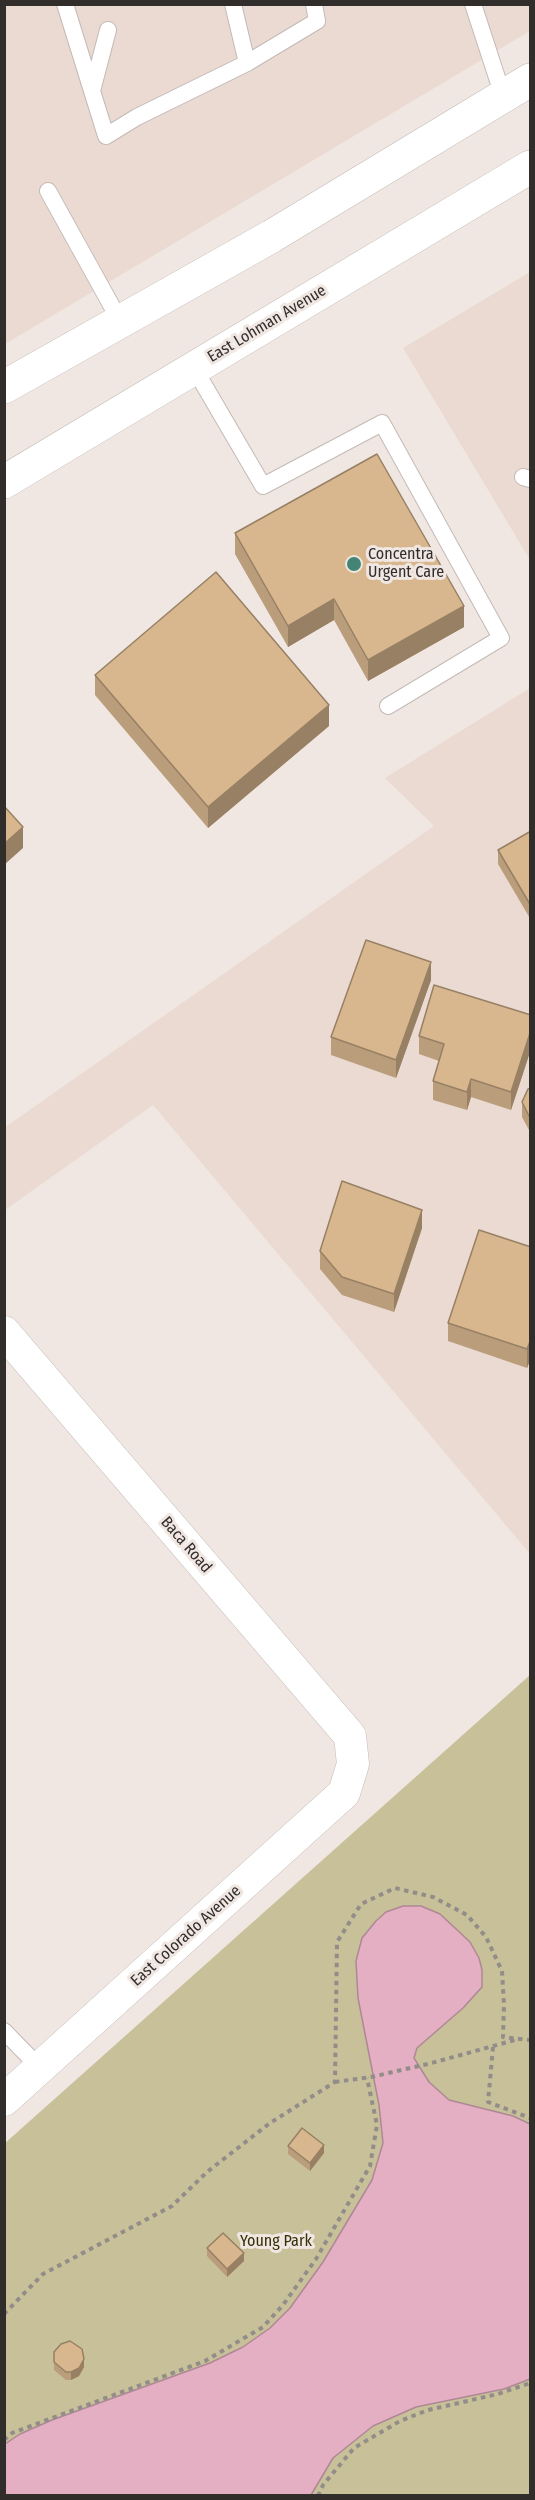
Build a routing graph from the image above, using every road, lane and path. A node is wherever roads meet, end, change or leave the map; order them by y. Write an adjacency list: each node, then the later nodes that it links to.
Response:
1 (65, 4): 8 (lane)
2 (232, 4): 6 (lane)
3 (314, 4): 6 (lane)
4 (473, 4): 9 (lane)
5 (108, 30): 8 (lane)
6 (247, 63): 8 (lane)
7 (531, 80): 9 (main road)
8 (92, 91)
9 (503, 96): 12 (main road)
10 (531, 167): 13 (main road, East Lohman Avenue)
11 (48, 191): 12 (lane)
12 (120, 321): 14 (main road)
13 (194, 368): 15 (main road, East Lohman Avenue); 16 (lane)
14 (4, 387)
15 (4, 482)
16 (388, 706)
17 (4, 1332): 18 (street, Baca Road)
18 (353, 1764): 23 (street, East Colorado Avenue)
19 (4, 2031): 23 (lane)
20 (515, 2040): 21 (path); 22 (path); 25 (path)
21 (531, 2040)
22 (493, 2047): 24 (path); 27 (path)
23 (40, 2068): 26 (street, East Colorado Avenue)
24 (369, 2077): 25 (path); 30 (path)
25 (335, 2082): 28 (path)
26 (4, 2100)
27 (531, 2118)
28 (4, 2314)
29 (531, 2383): 31 (path)
30 (4, 2440)
31 (318, 2496)

